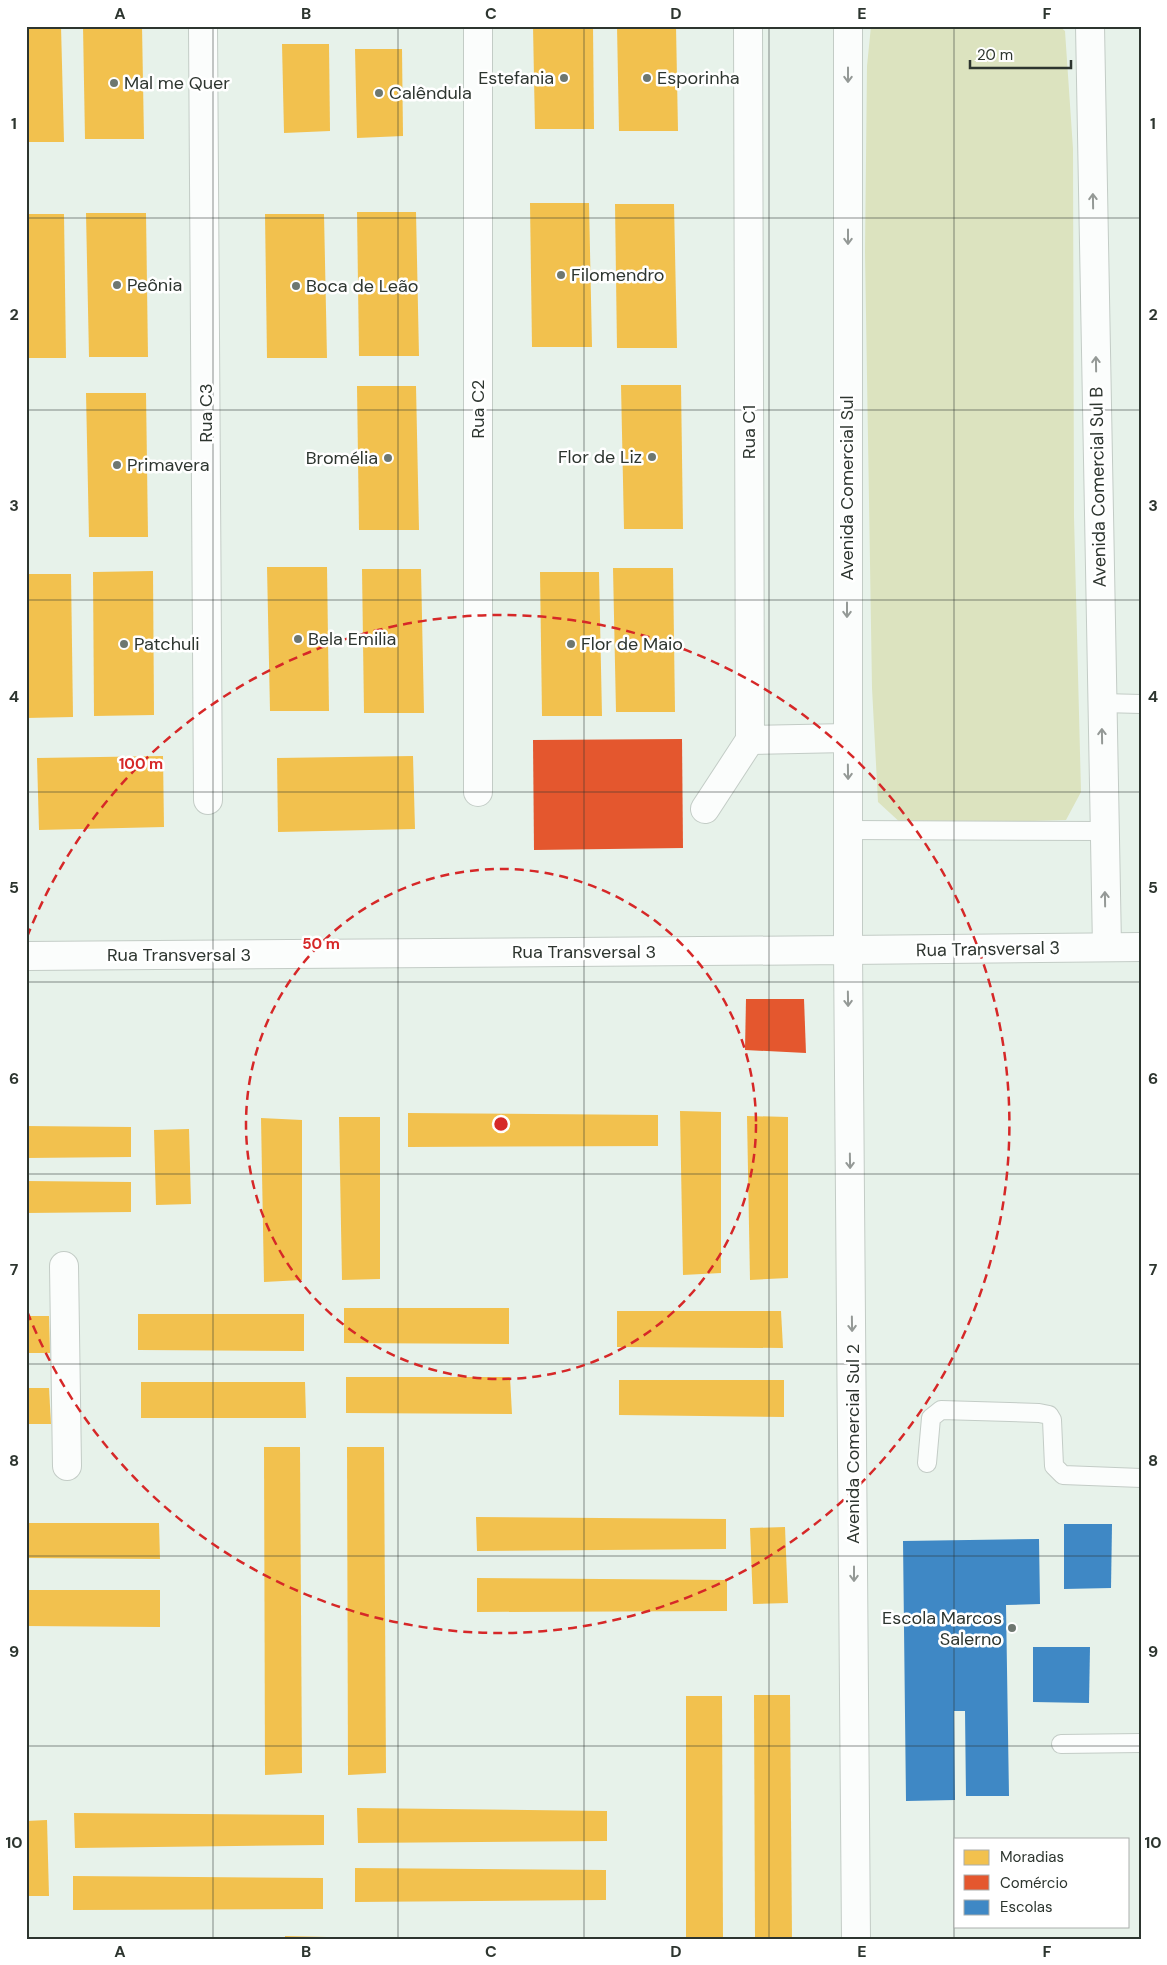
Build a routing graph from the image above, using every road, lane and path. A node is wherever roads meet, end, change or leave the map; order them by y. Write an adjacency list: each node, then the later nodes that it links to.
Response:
1 (203, 26): 11 (street, Rua C3)
2 (478, 26): 10 (street, Rua C2)
3 (748, 26): 9 (street, Rua C1)
4 (848, 26): 8 (street, Avenida Comercial Sul, one-way to 8)
5 (1090, 26): 6 (street, Avenida Comercial Sul B, one-way to 5)
6 (1102, 703): 7 (lane); 14 (street, Avenida Comercial Sul B, one-way to 6)
7 (1141, 704)
8 (847, 738): 9 (street); 13 (street, Avenida Comercial Sul, one-way to 13)
9 (750, 740): 12 (street)
10 (478, 792)
11 (208, 800)
12 (705, 809)
13 (849, 830): 14 (lane); 17 (street, Avenida Comercial Sul)
14 (1104, 831): 16 (street, Avenida Comercial Sul B, one-way to 14)
15 (1141, 946): 16 (street, Rua Transversal 3)
16 (1107, 947): 17 (street, Rua Transversal 3)
17 (848, 950): 18 (street, Rua Transversal 3); 25 (street, Avenida Comercial Sul 2, one-way to 25)
18 (26, 956)
19 (64, 1266): 21 (street)
20 (927, 1463): 22 (lane)
21 (67, 1466)
22 (1141, 1478)
23 (1141, 1743): 24 (lane)
24 (1062, 1744)
25 (856, 1939)

